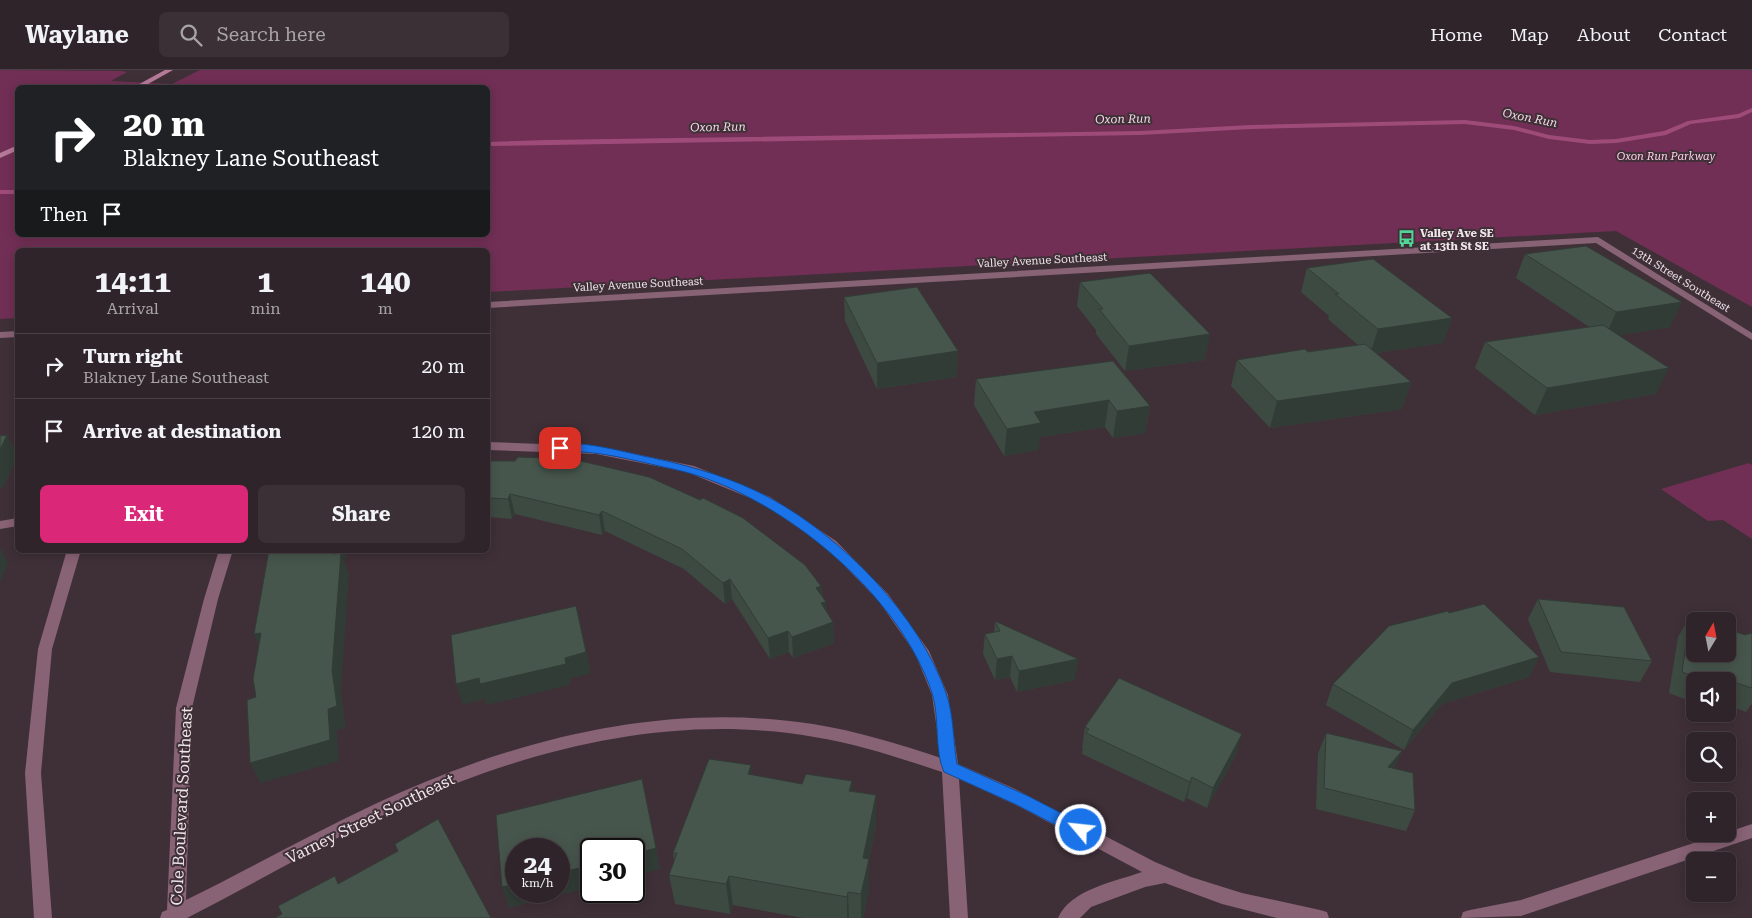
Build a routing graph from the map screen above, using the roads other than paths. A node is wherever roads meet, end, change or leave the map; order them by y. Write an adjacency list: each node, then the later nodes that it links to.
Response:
1 (170, 70): 2 (main road)
2 (141, 85)
3 (15, 148): 4 (main road)
4 (0, 156)
5 (1598, 240): 6 (street, Valley Avenue Southeast); 9 (street, 13th Street Southeast)
6 (490, 306)
7 (15, 334): 8 (street)
8 (0, 335)
9 (1752, 337)
10 (490, 446): 15 (street)
11 (15, 522): 12 (street)
12 (0, 525)
13 (73, 553): 19 (street)
14 (225, 553): 18 (street, Cole Boulevard Southeast)
15 (950, 768): 17 (street, Varney Street Southeast); 18 (street, Varney Street Southeast); 20 (street)
16 (1752, 830): 23 (street)
17 (1165, 875): 21 (street); 22 (street, Varney Street Southeast)
18 (174, 917)
19 (43, 918)
20 (959, 918)
21 (1067, 918)
22 (1320, 918)
23 (1470, 918)

